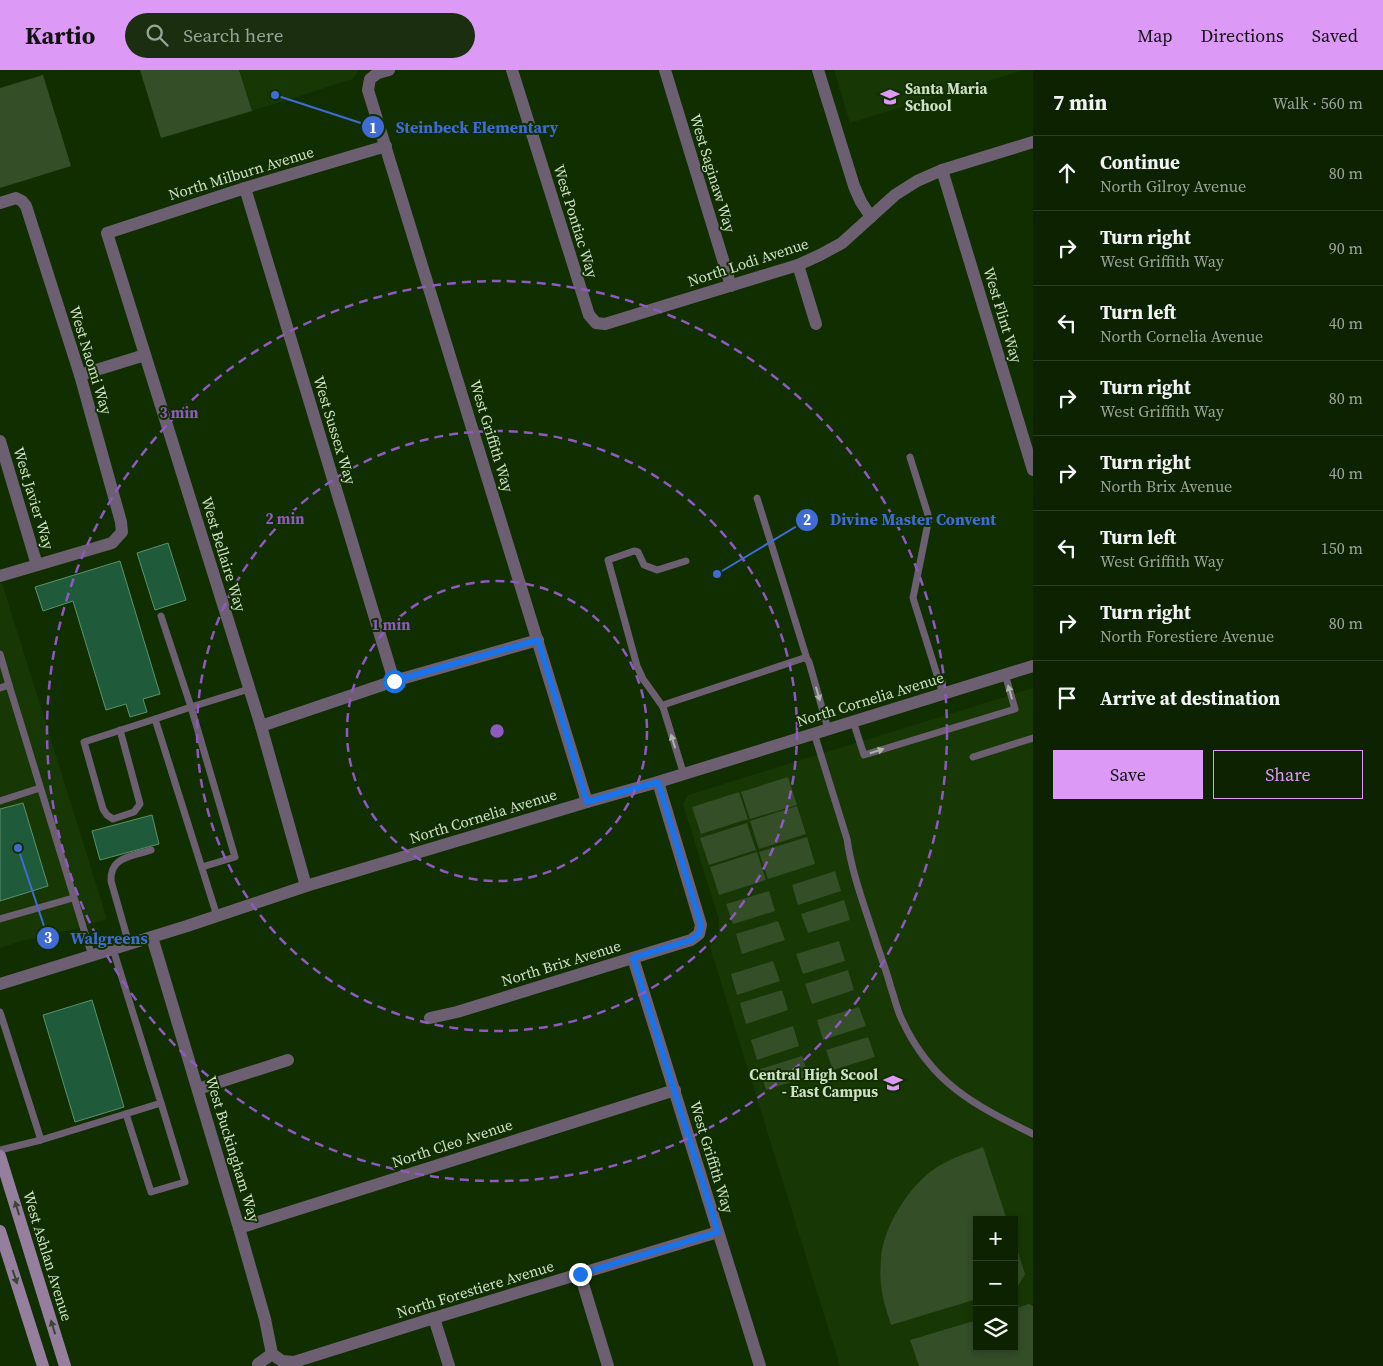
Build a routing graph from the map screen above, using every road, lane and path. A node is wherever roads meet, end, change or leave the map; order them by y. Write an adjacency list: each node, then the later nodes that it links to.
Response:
1 (389, 70): 6 (street, West Griffith Way)
2 (512, 70): 14 (street, West Pontiac Way)
3 (665, 70): 13 (street, West Saginaw Way)
4 (818, 70): 10 (street)
5 (1033, 142): 7 (street, North Lodi Avenue)
6 (386, 146): 8 (street, North Milburn Avenue); 26 (street, West Griffith Way)
7 (942, 170): 10 (street, North Lodi Avenue); 20 (street, West Flint Way)
8 (245, 188): 11 (street, North Milburn Avenue); 31 (street, West Sussex Way)
9 (0, 203): 17 (street, West Naomi Way)
10 (871, 217): 12 (street, North Lodi Avenue)
11 (107, 233): 16 (street, West Bellaire Way)
12 (798, 265): 13 (street, North Lodi Avenue); 15 (street)
13 (731, 286): 14 (street, North Lodi Avenue)
14 (596, 323)
15 (816, 324)
16 (145, 355): 17 (street); 34 (street, West Bellaire Way)
17 (80, 375): 23 (street, West Naomi Way)
18 (0, 441): 23 (street, West Javier Way)
19 (910, 457): 35 (lane)
20 (1033, 470)
21 (757, 498): 28 (lane)
22 (686, 561): 37 (lane)
23 (37, 565): 24 (street)
24 (0, 576)
25 (161, 616): 36 (lane)
26 (538, 640): 31 (street); 50 (street, West Griffith Way)
27 (0, 654): 32 (lane)
28 (807, 659): 37 (lane); 41 (lane, one-way to 41)
29 (1033, 666): 30 (street, North Cornelia Avenue)
30 (1005, 674): 35 (street, North Cornelia Avenue); 39 (lane, one-way to 30)
31 (394, 681): 40 (street)
32 (9, 685): 33 (lane); 48 (lane)
33 (0, 688)
34 (249, 689): 36 (lane); 40 (street, West Bellaire Way)
35 (943, 694): 39 (street, North Cornelia Avenue)
36 (190, 707): 38 (lane); 52 (lane)
37 (663, 707): 46 (lane, one-way to 37)
38 (155, 719): 42 (lane); 52 (lane)
39 (854, 722): 41 (street, North Cornelia Avenue)
40 (261, 726): 53 (street, West Bellaire Way)
41 (828, 729): 43 (street, North Cornelia Avenue)
42 (120, 730): 42 (lane)
43 (814, 734): 46 (street, North Cornelia Avenue); 70 (lane)
44 (1033, 738): 45 (lane)
45 (973, 757)
46 (684, 775): 47 (street, North Cornelia Avenue)
47 (658, 782): 50 (street, North Cornelia Avenue); 61 (street, North Brix Avenue)
48 (40, 788): 49 (lane); 54 (lane)
49 (0, 800)
50 (587, 802): 53 (street, North Cornelia Avenue)
51 (151, 850): 58 (lane)
52 (202, 867): 55 (lane)
53 (306, 886): 55 (street, North Cornelia Avenue)
54 (73, 898): 56 (lane); 60 (lane)
55 (216, 916): 57 (street, North Cornelia Avenue)
56 (0, 919)
57 (152, 937): 58 (street, North Cornelia Avenue); 66 (street, West Buckingham Way)
58 (129, 944): 59 (street, North Cornelia Avenue)
59 (113, 949): 60 (street, North Cornelia Avenue); 68 (lane)
60 (92, 956): 62 (street, North Cornelia Avenue)
61 (633, 958): 64 (street, North Brix Avenue); 67 (street, West Griffith Way)
62 (0, 984)
63 (0, 1012): 71 (lane)
64 (430, 1018)
65 (288, 1060): 66 (street)
66 (198, 1089): 74 (street, West Buckingham Way)
67 (675, 1090): 74 (street, North Cleo Avenue); 76 (street, West Griffith Way)
68 (161, 1103): 69 (lane); 69 (lane)
69 (126, 1114): 71 (lane)
70 (1033, 1134)
71 (41, 1140): 72 (lane)
72 (0, 1150)
73 (0, 1156): 82 (main road, West Ashlan Avenue, one-way to 73)
74 (240, 1228): 79 (street, West Buckingham Way)
75 (0, 1231): 81 (main road, one-way to 81)
76 (718, 1232): 77 (street, North Forestiere Avenue); 85 (street, West Griffith Way)
77 (580, 1274): 78 (street, North Forestiere Avenue); 84 (street)
78 (434, 1318): 79 (street, North Forestiere Avenue); 83 (street)
79 (272, 1354): 80 (street)
80 (258, 1364)
81 (43, 1366)
82 (65, 1366)
83 (449, 1366)
84 (608, 1366)
85 (760, 1366)

